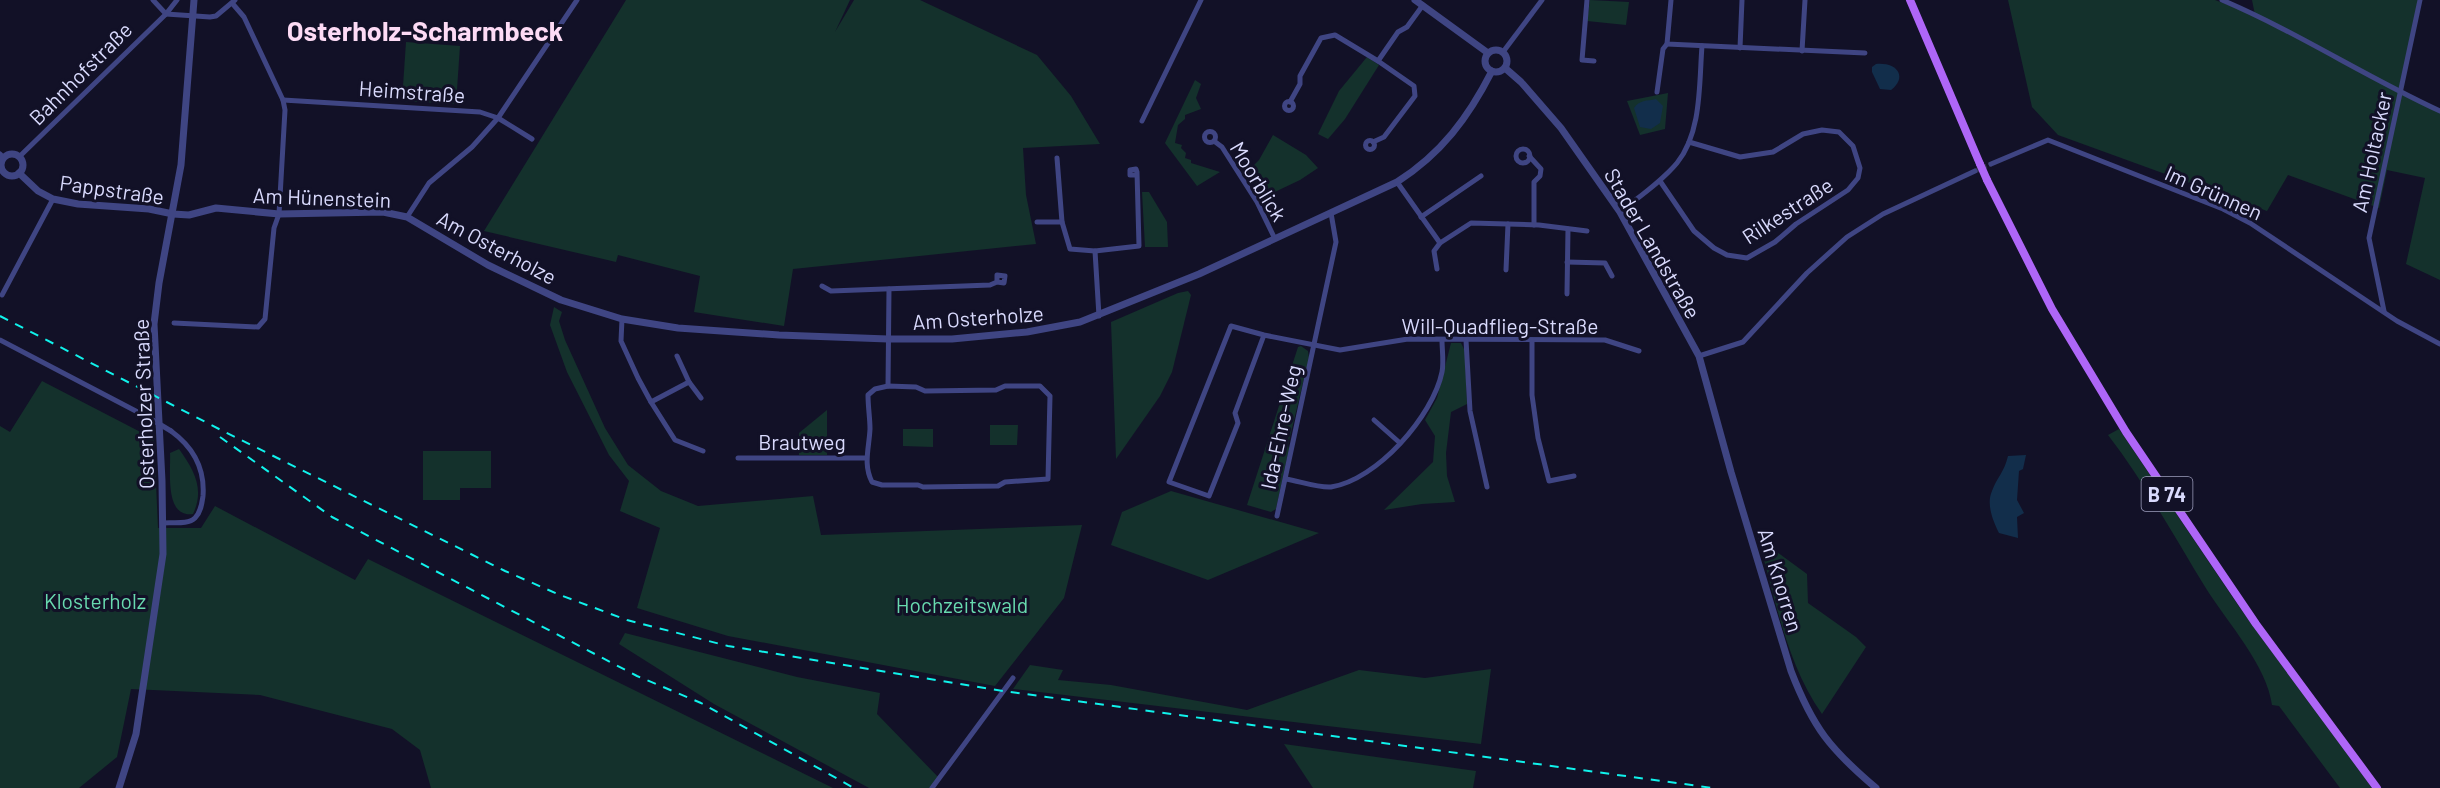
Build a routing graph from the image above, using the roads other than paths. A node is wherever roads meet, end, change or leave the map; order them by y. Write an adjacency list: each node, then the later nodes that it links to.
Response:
1 (153, 0): 17 (street)
2 (177, 0): 17 (street, Bahnhofstraße)
3 (194, 0): 18 (street)
4 (577, 0): 35 (street, Am Hünenstein)
5 (1201, 0): 36 (street)
6 (1415, 0): 16 (street)
7 (1542, 0): 23 (street)
8 (1587, 0): 27 (street)
9 (1671, 0): 19 (street)
10 (1742, 0): 21 (street)
11 (1805, 0): 22 (street)
12 (1910, 0): 46 (main road, B 74)
13 (2222, 0): 31 (street)
14 (2420, 0): 31 (street, Am Holtacker)
15 (233, 2): 18 (street); 32 (street)
16 (1423, 5): 24 (street); 26 (street)
17 (166, 14): 18 (street); 43 (street, Bahnhofstraße)
18 (192, 16): 55 (street, Osterholzer Straße)
19 (1667, 44): 20 (street); 30 (street)
20 (1702, 46): 21 (street); 40 (street)
21 (1740, 48): 22 (street)
22 (1802, 51): 25 (street)
23 (1503, 52): 24 (street); 28 (street)
24 (1488, 53): 29 (street)
25 (1865, 53)
26 (1378, 61): 33 (street); 39 (street)
27 (1594, 61)
28 (1505, 68): 29 (street); 53 (street, Stader Landstraße)
29 (1492, 71): 51 (street, Am Osterholze)
30 (1657, 92)
31 (2401, 93): 34 (street); 77 (street, Am Holtacker)
32 (283, 100): 35 (street, Heimstraße); 56 (street)
33 (1290, 102)
34 (2440, 111)
35 (498, 118): 37 (street, Heimstraße); 58 (street, Am Hünenstein)
36 (1142, 121)
37 (532, 139)
38 (1214, 141): 65 (street, Moorblick)
39 (1374, 142)
40 (1689, 142): 50 (street); 50 (street, Rilkestraße)
41 (2, 156): 43 (street); 47 (street)
42 (1529, 156): 62 (street)
43 (19, 157): 47 (street)
44 (1057, 158): 60 (street)
45 (1991, 164): 77 (street, Im Grünnen)
46 (1978, 168): 91 (street); 110 (main road, B 74, bridge)
47 (19, 173): 52 (street, Pappstraße)
48 (1136, 175): 67 (street)
49 (1481, 176): 57 (street)
50 (1660, 181): 53 (street)
51 (1397, 182): 54 (street, Am Osterholze); 57 (street)
52 (53, 199): 55 (street, Pappstraße); 76 (street)
53 (1620, 212): 91 (street, Stader Landstraße)
54 (1331, 213): 65 (street, Am Osterholze); 88 (street)
55 (173, 214): 56 (street, Am Hünenstein); 105 (street, Osterholzer Straße)
56 (279, 214): 58 (street, Am Hünenstein); 80 (street)
57 (1421, 217): 66 (street)
58 (407, 218): 79 (street, Am Osterholze)
59 (1037, 222): 60 (street)
60 (1062, 222): 67 (street)
61 (1508, 224): 62 (street); 66 (street); 70 (street)
62 (1534, 225): 63 (street)
63 (1568, 229): 64 (street); 68 (street)
64 (1587, 231)
65 (1275, 239): 78 (street, Am Osterholze)
66 (1440, 243): 69 (street)
67 (1095, 251): 78 (street)
68 (1567, 262): 71 (street); 75 (street)
69 (1437, 269)
70 (1506, 270)
71 (1612, 276)
72 (997, 282): 74 (street)
73 (822, 286): 74 (street)
74 (889, 289): 82 (street)
75 (1567, 294)
76 (2, 295)
77 (2384, 311): 87 (street, Im Grünnen)
78 (1099, 316): 82 (street, Am Osterholze)
79 (622, 319): 82 (street, Am Osterholze); 95 (street)
80 (174, 323)
81 (1264, 335): 81 (street, Will-Quadflieg-Straße); 88 (street, Will-Quadflieg-Straße)
82 (888, 339): 93 (street)
83 (0, 340): 105 (street, bridge)
84 (1442, 340): 85 (street, Will-Quadflieg-Straße); 88 (street, Will-Quadflieg-Straße); 97 (street)
85 (1466, 340): 86 (street, Will-Quadflieg-Straße); 103 (street)
86 (1532, 340): 89 (street, Will-Quadflieg-Straße); 101 (street)
87 (2440, 344)
88 (1315, 345): 102 (street, Ida-Ehre-Weg)
89 (1639, 351)
90 (677, 356): 92 (street)
91 (1699, 356): 109 (street, Am Knorren)
92 (689, 382): 94 (street); 95 (street)
93 (888, 386): 100 (street); 100 (street)
94 (701, 398)
95 (651, 402): 98 (street)
96 (1374, 420): 97 (street)
97 (1401, 443): 102 (street)
98 (703, 451)
99 (738, 458): 100 (street, Brautweg)
100 (866, 458)
101 (1574, 477)
102 (1286, 478): 104 (street, Ida-Ehre-Weg)
103 (1487, 487)
104 (1277, 516)
105 (163, 523): 107 (street, Osterholzer Straße)
106 (1012, 678): 108 (street)
107 (119, 788)
108 (932, 788)
109 (1876, 788)
110 (2377, 788)

